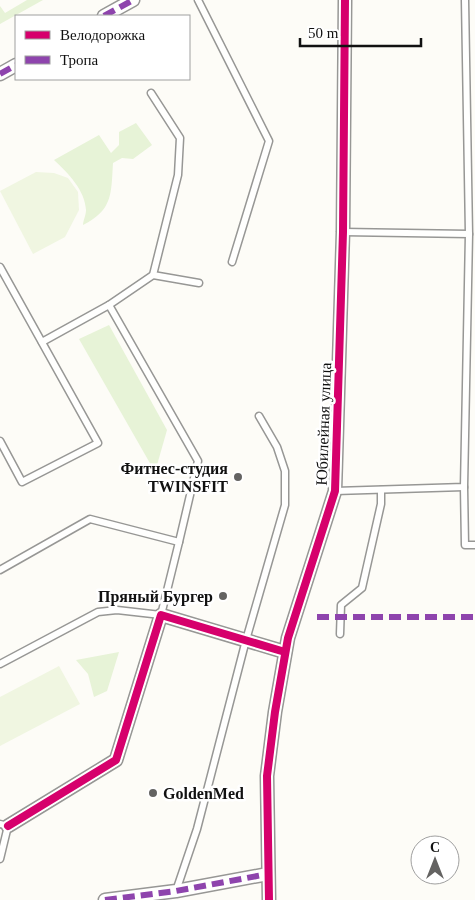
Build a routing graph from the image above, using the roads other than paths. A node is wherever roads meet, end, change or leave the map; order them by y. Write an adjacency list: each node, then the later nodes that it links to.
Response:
1 (133, 0): 5 (street)
2 (198, 0): 11 (lane)
3 (345, 0): 9 (street, Юбилейная улица)
4 (465, 0): 10 (lane)
5 (106, 15)
6 (15, 66): 7 (street)
7 (0, 74)
8 (151, 93): 13 (lane)
9 (343, 232): 10 (lane); 20 (street, Юбилейная улица)
10 (469, 234): 19 (lane)
11 (232, 262)
12 (0, 267): 16 (lane)
13 (153, 275): 14 (lane); 15 (lane)
14 (200, 282)
15 (109, 305): 16 (lane); 22 (lane)
16 (42, 342): 18 (lane)
17 (259, 416): 27 (lane)
18 (0, 441)
19 (464, 486): 21 (lane); 23 (lane)
20 (335, 490): 21 (lane); 28 (street, Юбилейная улица)
21 (381, 490): 26 (lane)
22 (179, 542): 24 (lane); 25 (lane)
23 (475, 545)
24 (0, 570)
25 (161, 614): 27 (street); 29 (lane); 30 (street)
26 (340, 634)
27 (246, 640): 28 (street); 33 (lane)
28 (285, 652): 32 (street, Юбилейная улица)
29 (0, 664)
30 (4, 825): 31 (lane)
31 (0, 859)
32 (268, 874): 33 (street); 35 (street, Юбилейная улица)
33 (176, 891): 34 (street)
34 (105, 900)
35 (269, 900)

